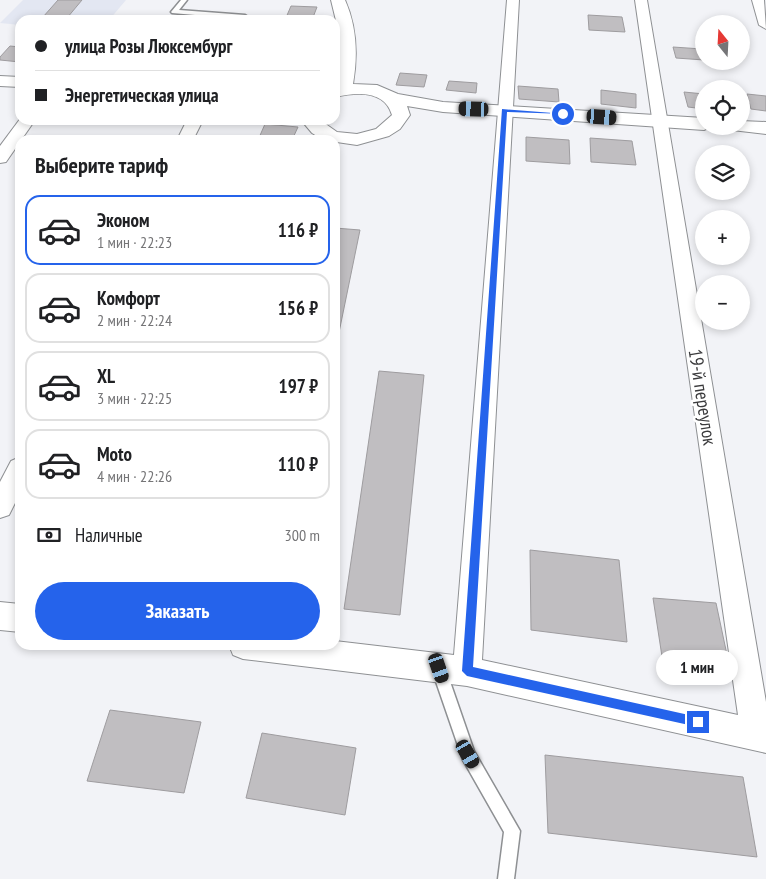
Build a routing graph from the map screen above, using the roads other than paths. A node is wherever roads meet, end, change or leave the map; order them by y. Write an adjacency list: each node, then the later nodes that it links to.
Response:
1 (184, 0): 6 (lane)
2 (338, 0): 8 (street)
3 (513, 0): 16 (street)
4 (641, 0): 18 (street, 19-й переулок)
5 (758, 0): 7 (street)
6 (217, 15)
7 (766, 25)
8 (348, 67): 11 (street); 12 (street)
9 (0, 81): 10 (street)
10 (15, 82)
11 (340, 88)
12 (363, 89): 13 (street); 14 (street)
13 (340, 91)
14 (391, 98): 15 (street); 17 (street)
15 (443, 107): 16 (street); 17 (street)
16 (504, 110): 18 (street); 33 (street)
17 (401, 115): 25 (street)
18 (661, 121): 19 (street); 34 (street, 19-й переулок)
19 (695, 123)
20 (314, 125): 23 (street)
21 (750, 127): 22 (street)
22 (766, 128)
23 (328, 135)
24 (15, 137): 26 (street)
25 (340, 137)
26 (0, 158)
27 (15, 478): 28 (street)
28 (0, 508)
29 (0, 616): 30 (street)
30 (15, 618)
31 (286, 650): 32 (street)
32 (439, 668): 33 (street); 35 (lane)
33 (467, 671): 34 (street)
34 (761, 736)
35 (506, 879)

